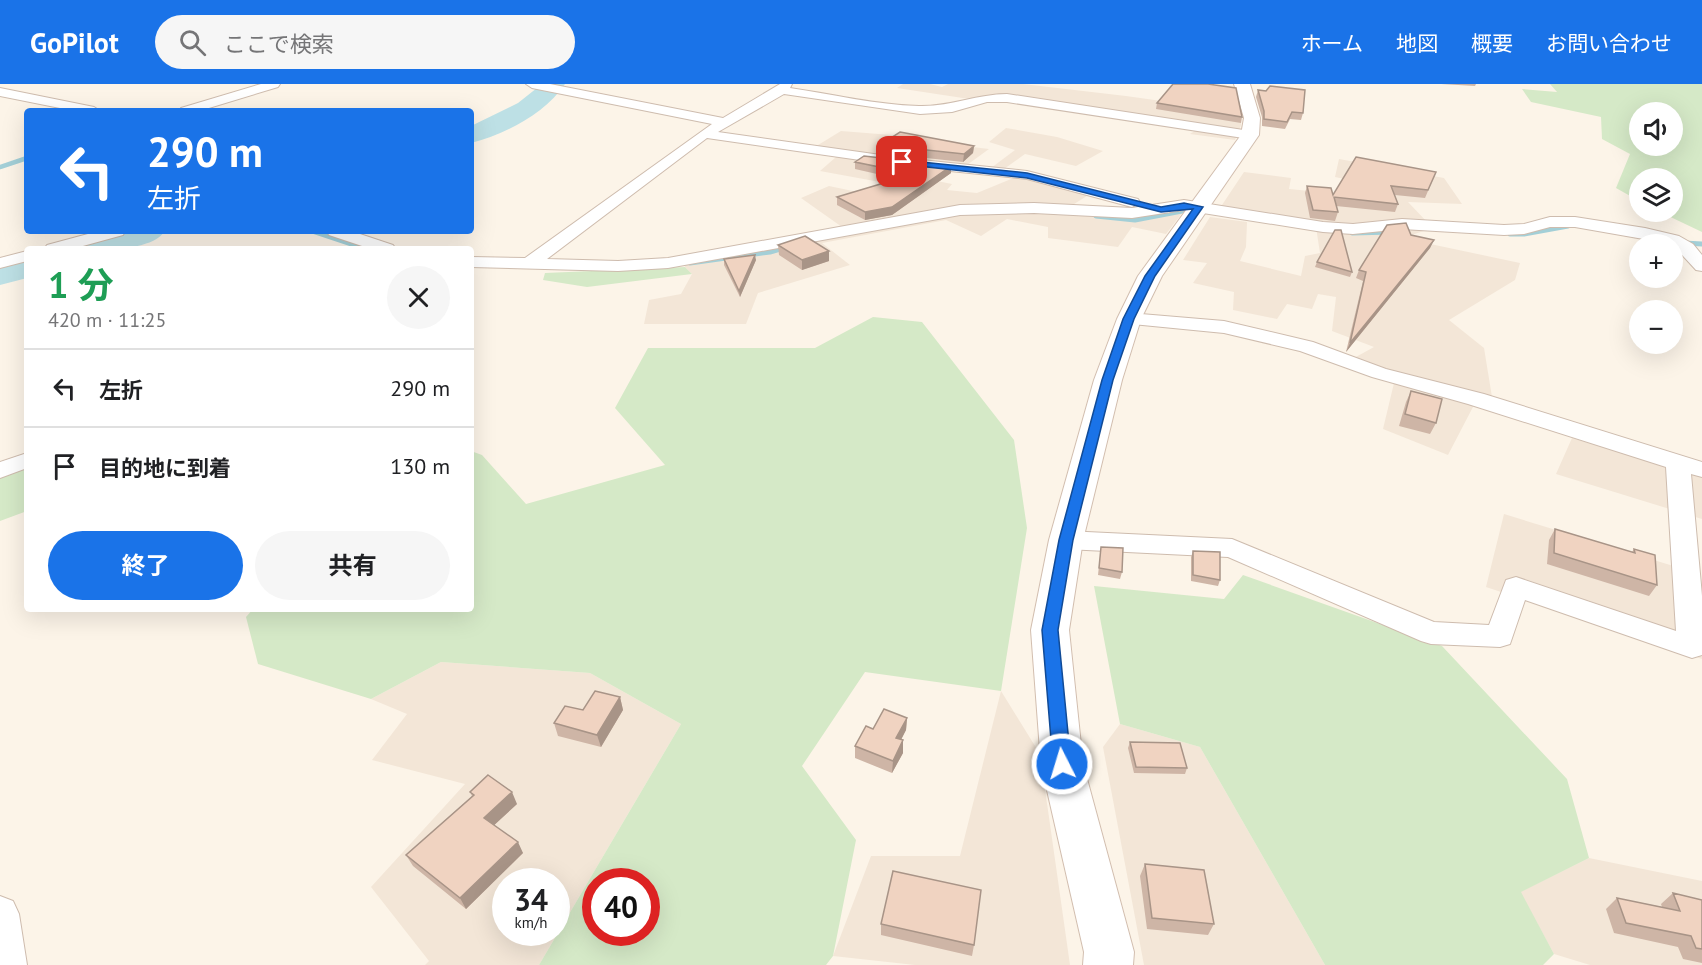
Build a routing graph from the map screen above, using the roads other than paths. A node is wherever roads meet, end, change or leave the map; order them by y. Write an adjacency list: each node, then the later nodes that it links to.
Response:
1 (274, 84): 7 (street)
2 (1242, 84): 10 (street)
3 (536, 85): 8 (street)
4 (784, 87): 8 (street); 10 (street)
5 (0, 92): 6 (street)
6 (79, 108)
7 (196, 108)
8 (723, 122): 9 (street)
9 (704, 134): 12 (street); 20 (street)
10 (1250, 135): 11 (street)
11 (1199, 207): 12 (street); 21 (street); 22 (street)
12 (1161, 209): 20 (street)
13 (106, 234): 15 (street)
14 (344, 234): 16 (street)
15 (63, 246)
16 (378, 246)
17 (24, 257): 19 (street)
18 (474, 262): 20 (street)
19 (0, 263)
20 (530, 263)
21 (1702, 266)
22 (1129, 319): 24 (street); 26 (street)
23 (24, 461): 25 (street)
24 (1690, 467): 26 (street)
25 (0, 471)
26 (1066, 540): 29 (street)
27 (0, 914): 28 (street)
28 (8, 965)
29 (1108, 965)

